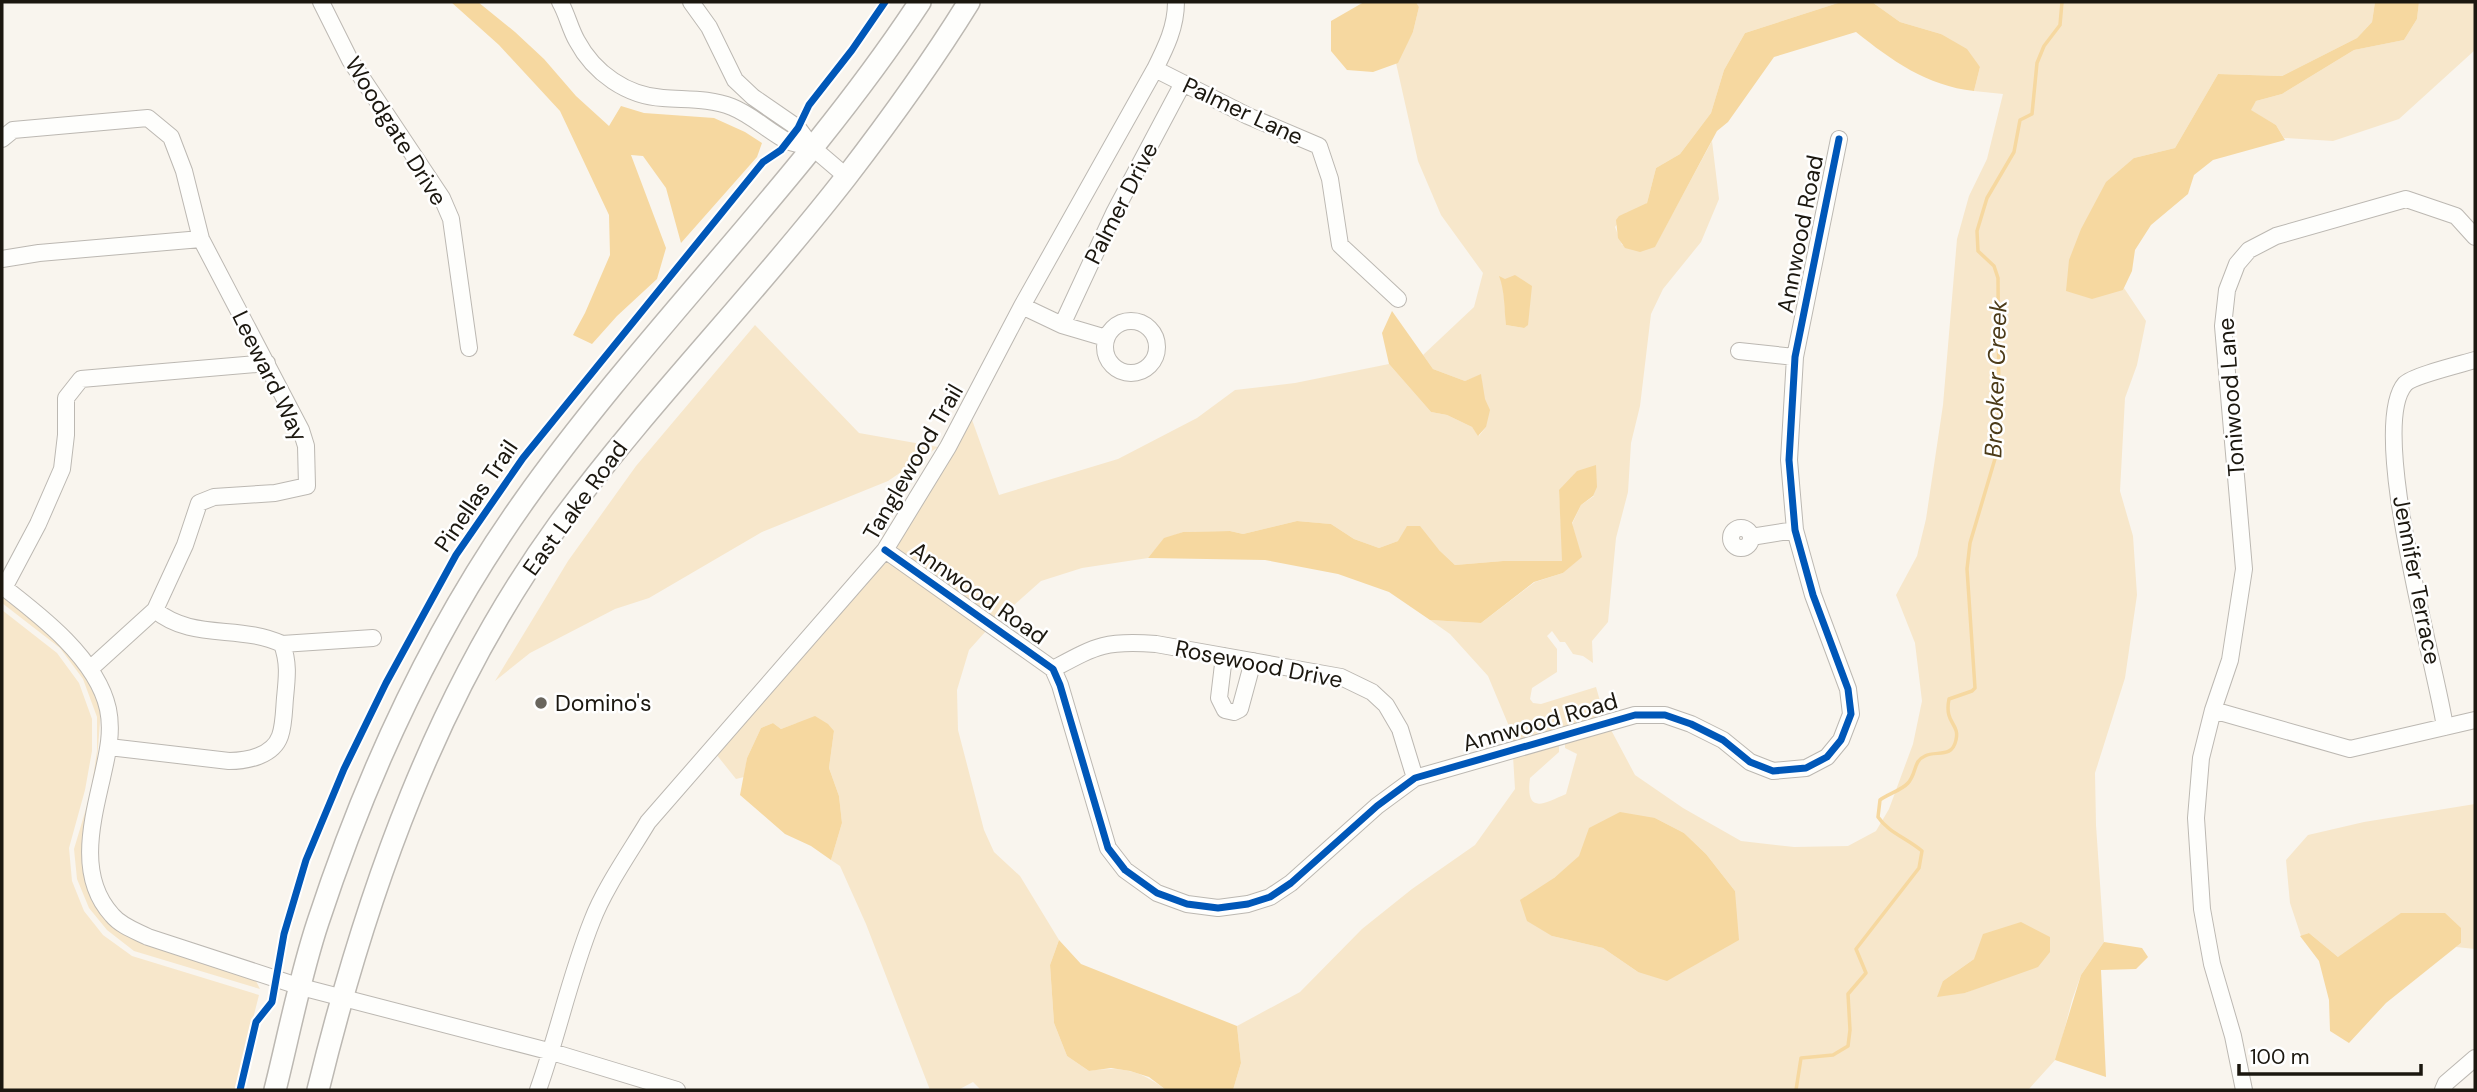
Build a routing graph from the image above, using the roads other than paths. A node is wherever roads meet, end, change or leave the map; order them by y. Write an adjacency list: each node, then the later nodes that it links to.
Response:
1 (321, 2): 20 (street, Woodgate Drive)
2 (560, 2): 11 (street)
3 (691, 2): 11 (street)
4 (920, 2): 11 (main road, East Lake Road)
5 (969, 2): 12 (main road, East Lake Road)
6 (1176, 2): 7 (street, Tanglewood Trail)
7 (1155, 69): 8 (street, Palmer Lane); 17 (street, Tanglewood Trail)
8 (1183, 83): 16 (street, Palmer Lane); 18 (street, Palmer Drive)
9 (2, 139): 14 (street, Leeward Way)
10 (1839, 139): 22 (street, Annwood Road)
11 (813, 148): 12 (street); 41 (main road, East Lake Road)
12 (847, 177): 42 (main road, East Lake Road)
13 (2475, 237): 36 (street, Toniwood Lane)
14 (201, 239): 15 (street); 24 (street, Leeward Way)
15 (2, 260)
16 (1398, 299)
17 (1022, 306): 18 (street); 27 (street, Tanglewood Trail)
18 (1062, 325): 19 (street)
19 (1106, 338)
20 (469, 348)
21 (1739, 351): 22 (street)
22 (1795, 358): 25 (street, Annwood Road)
23 (2475, 360): 38 (street, Jennifer Terrace)
24 (267, 363): 28 (street); 29 (street, Leeward Way)
25 (1795, 530): 26 (street); 40 (street, Annwood Road)
26 (1751, 537)
27 (885, 550): 35 (street, Annwood Road); 43 (street, Tanglewood Trail)
28 (3, 587): 34 (street)
29 (155, 610): 31 (street); 34 (street, Leeward Way)
30 (373, 638): 31 (street)
31 (282, 644): 39 (street)
32 (1224, 656): 33 (street, Rosewood Drive); 33 (street); 35 (street, Rosewood Drive)
33 (1253, 661): 40 (street, Rosewood Drive)
34 (90, 669): 39 (street)
35 (1053, 669): 40 (street, Annwood Road)
36 (2213, 710): 38 (street); 49 (street, Toniwood Lane)
37 (2475, 720): 38 (street)
38 (2445, 727)
39 (109, 747): 41 (street)
40 (1415, 778)
41 (300, 987): 42 (street); 45 (main road, East Lake Road)
42 (341, 997): 43 (street); 46 (main road, East Lake Road)
43 (552, 1052): 47 (street, Tanglewood Trail); 48 (street)
44 (2475, 1058): 50 (street)
45 (275, 1090)
46 (318, 1090)
47 (538, 1090)
48 (677, 1090)
49 (2244, 1090)
50 (2443, 1090)

